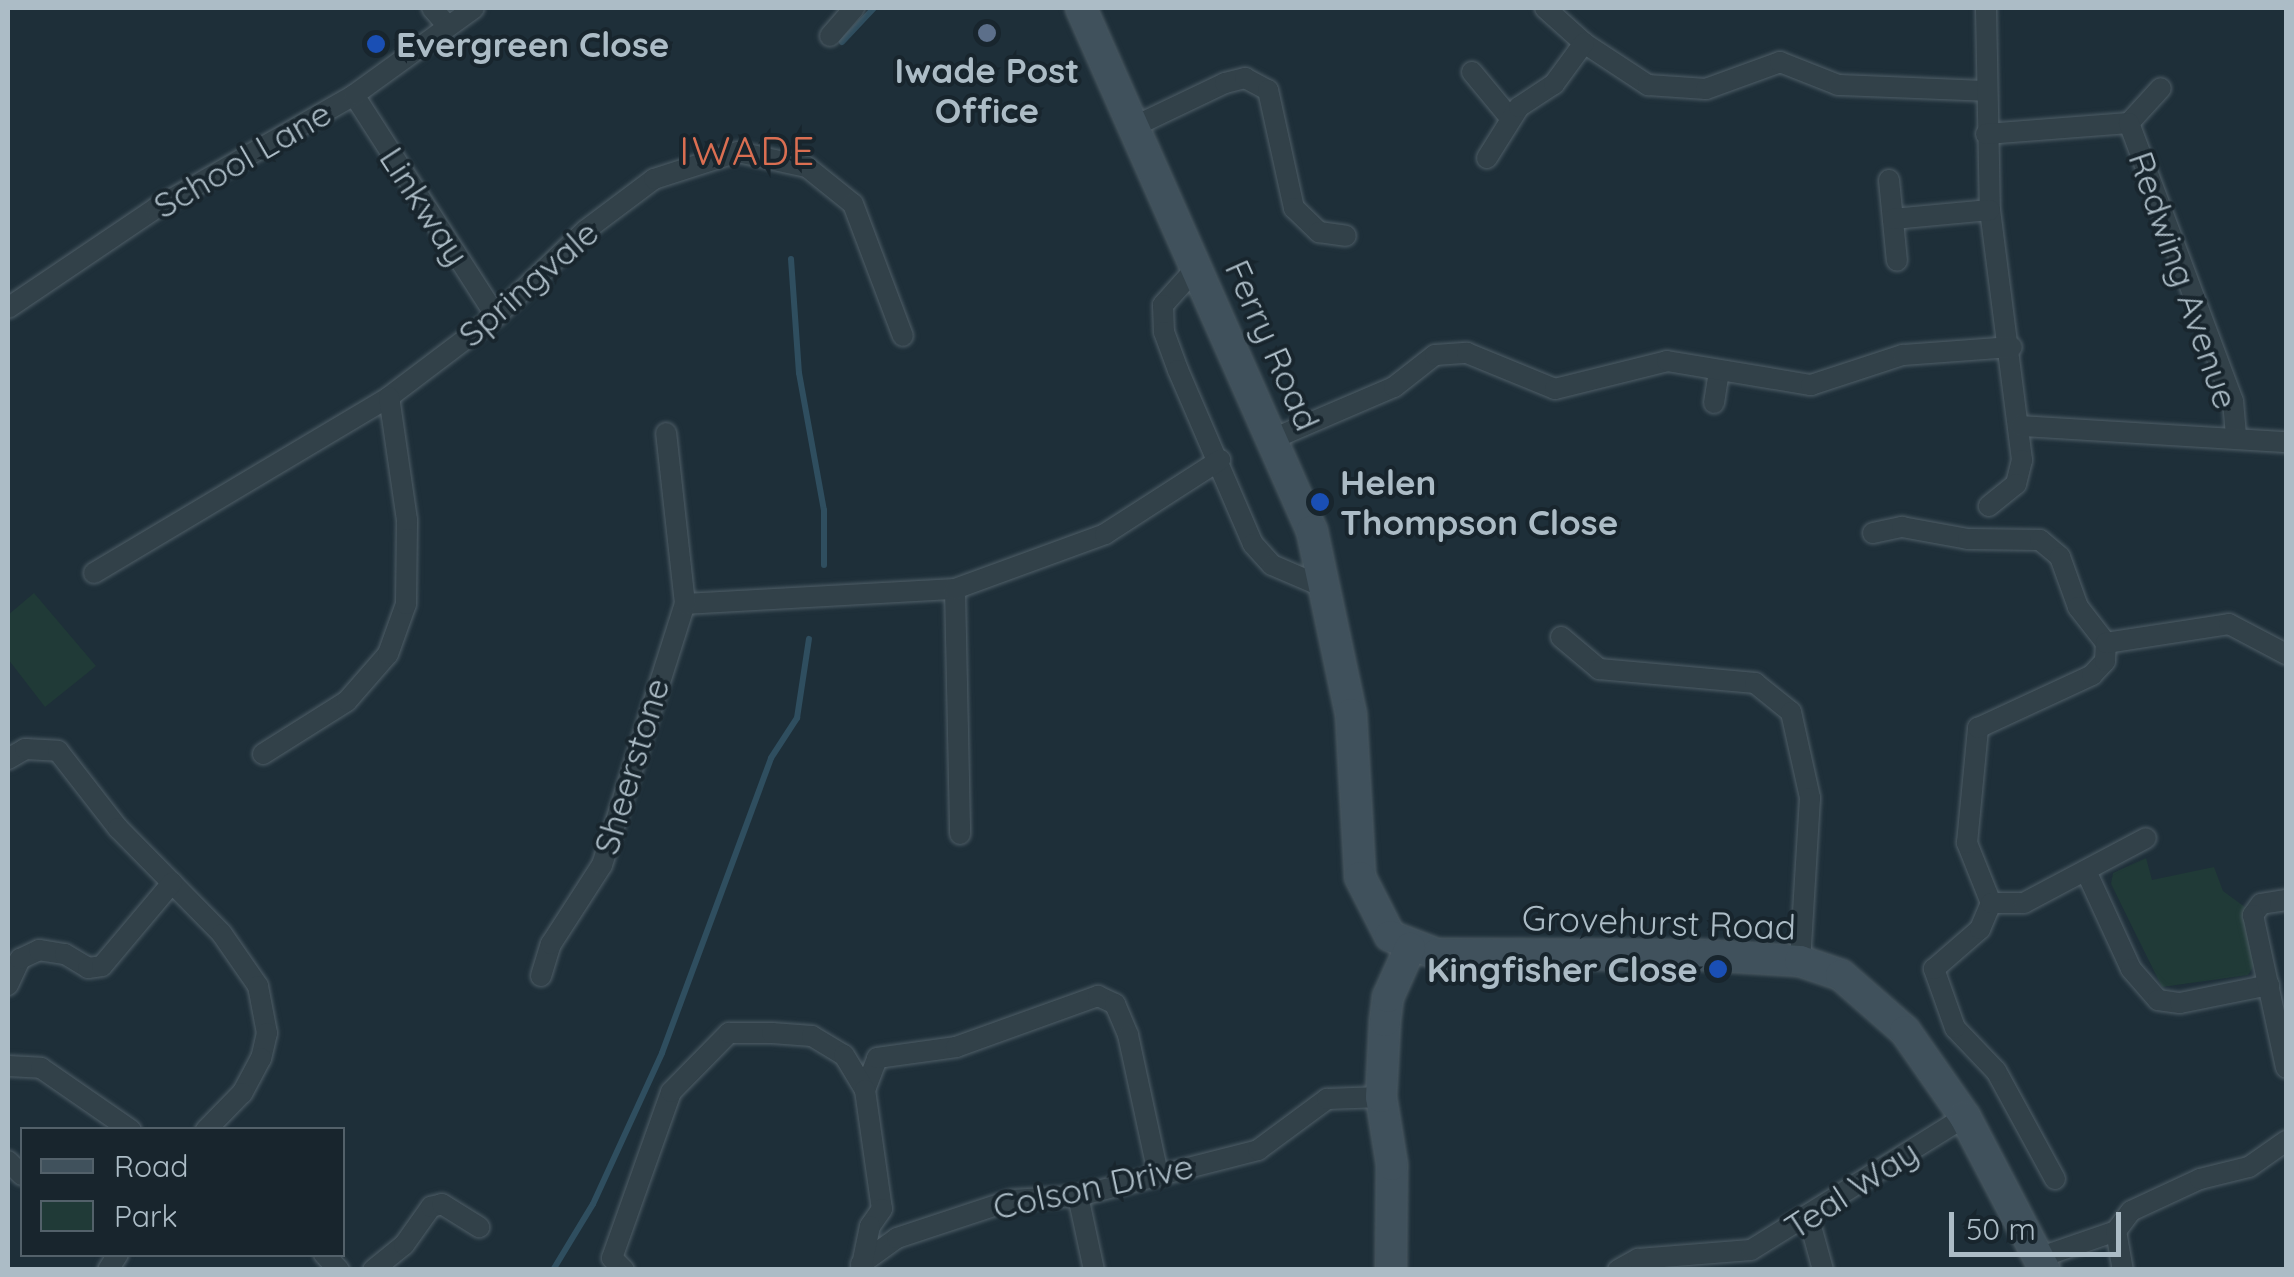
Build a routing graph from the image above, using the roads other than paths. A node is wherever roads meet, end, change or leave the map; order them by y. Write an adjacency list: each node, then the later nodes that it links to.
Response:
1 (432, 8): 7 (street)
2 (474, 8): 7 (street, School Lane)
3 (854, 8): 8 (street)
4 (1082, 8): 16 (street, Ferry Road)
5 (1545, 8): 9 (street)
6 (1986, 8): 12 (street)
7 (447, 25): 13 (street, School Lane)
8 (830, 36)
9 (1584, 43): 12 (street); 14 (street)
10 (1472, 72): 14 (street)
11 (2161, 88): 15 (street, Redwing Avenue)
12 (1986, 91): 17 (street)
13 (354, 95): 25 (street, School Lane); 26 (street, Linkway)
14 (1510, 118): 18 (street)
15 (2129, 123): 17 (street, Redwing Avenue); 35 (street, Redwing Avenue)
16 (1133, 127): 22 (street); 24 (street, Ferry Road)
17 (1986, 134): 20 (street)
18 (1487, 158)
19 (1889, 180): 21 (street)
20 (1990, 210): 21 (street); 28 (street)
21 (1893, 219): 23 (street)
22 (1346, 236)
23 (1897, 262)
24 (1197, 266): 34 (street, Ferry Road); 37 (street)
25 (8, 308)
26 (496, 316): 27 (street, Springvale); 30 (street, Springvale)
27 (903, 336)
28 (2012, 346): 29 (street); 32 (street)
29 (1718, 373): 31 (street); 34 (street)
30 (389, 397): 40 (street, Springvale); 47 (street)
31 (1714, 403)
32 (2021, 426): 35 (street); 38 (street)
33 (666, 433): 43 (street, Sheerstone)
34 (1276, 438): 41 (street, Ferry Road)
35 (2236, 439): 36 (street)
36 (2286, 442)
37 (1220, 460): 41 (street); 42 (street)
38 (1989, 506)
39 (1873, 534): 45 (street)
40 (94, 573)
41 (1321, 586): 55 (street, Ferry Road)
42 (955, 590): 43 (street); 49 (street)
43 (684, 604): 57 (street, Sheerstone)
44 (1561, 637): 56 (street)
45 (2106, 643): 46 (street); 54 (street)
46 (2286, 654)
47 (263, 754)
48 (8, 759): 52 (street)
49 (960, 834)
50 (2146, 838): 51 (street)
51 (2086, 871): 54 (street); 59 (street)
52 (172, 884): 58 (street); 66 (street)
53 (2286, 900): 59 (street)
54 (1991, 903): 69 (street)
55 (1410, 948): 56 (street, Grovehurst Road); 63 (street)
56 (1800, 962): 64 (street, Grovehurst Road)
57 (541, 976)
58 (8, 985)
59 (2269, 985): 61 (street)
60 (8, 1066): 65 (street)
61 (2286, 1067)
62 (864, 1090): 68 (street); 75 (street); 77 (street)
63 (1381, 1097): 68 (street, Colson Drive); 79 (street)
64 (1964, 1117): 71 (street, Teal Way); 74 (street, Grovehurst Road)
65 (127, 1127)
66 (209, 1127)
67 (2286, 1141): 73 (street)
68 (1158, 1174): 70 (street, Colson Drive)
69 (2055, 1180)
70 (1078, 1196): 75 (street, Colson Drive); 78 (street)
71 (1809, 1219): 80 (street, Teal Way); 81 (street)
72 (478, 1227): 76 (street)
73 (2116, 1231): 74 (street); 82 (street)
74 (2043, 1264)
75 (861, 1266)
76 (372, 1270)
77 (624, 1270)
78 (1094, 1270)
79 (1391, 1270)
80 (1618, 1270)
81 (1823, 1270)
82 (2123, 1270)

